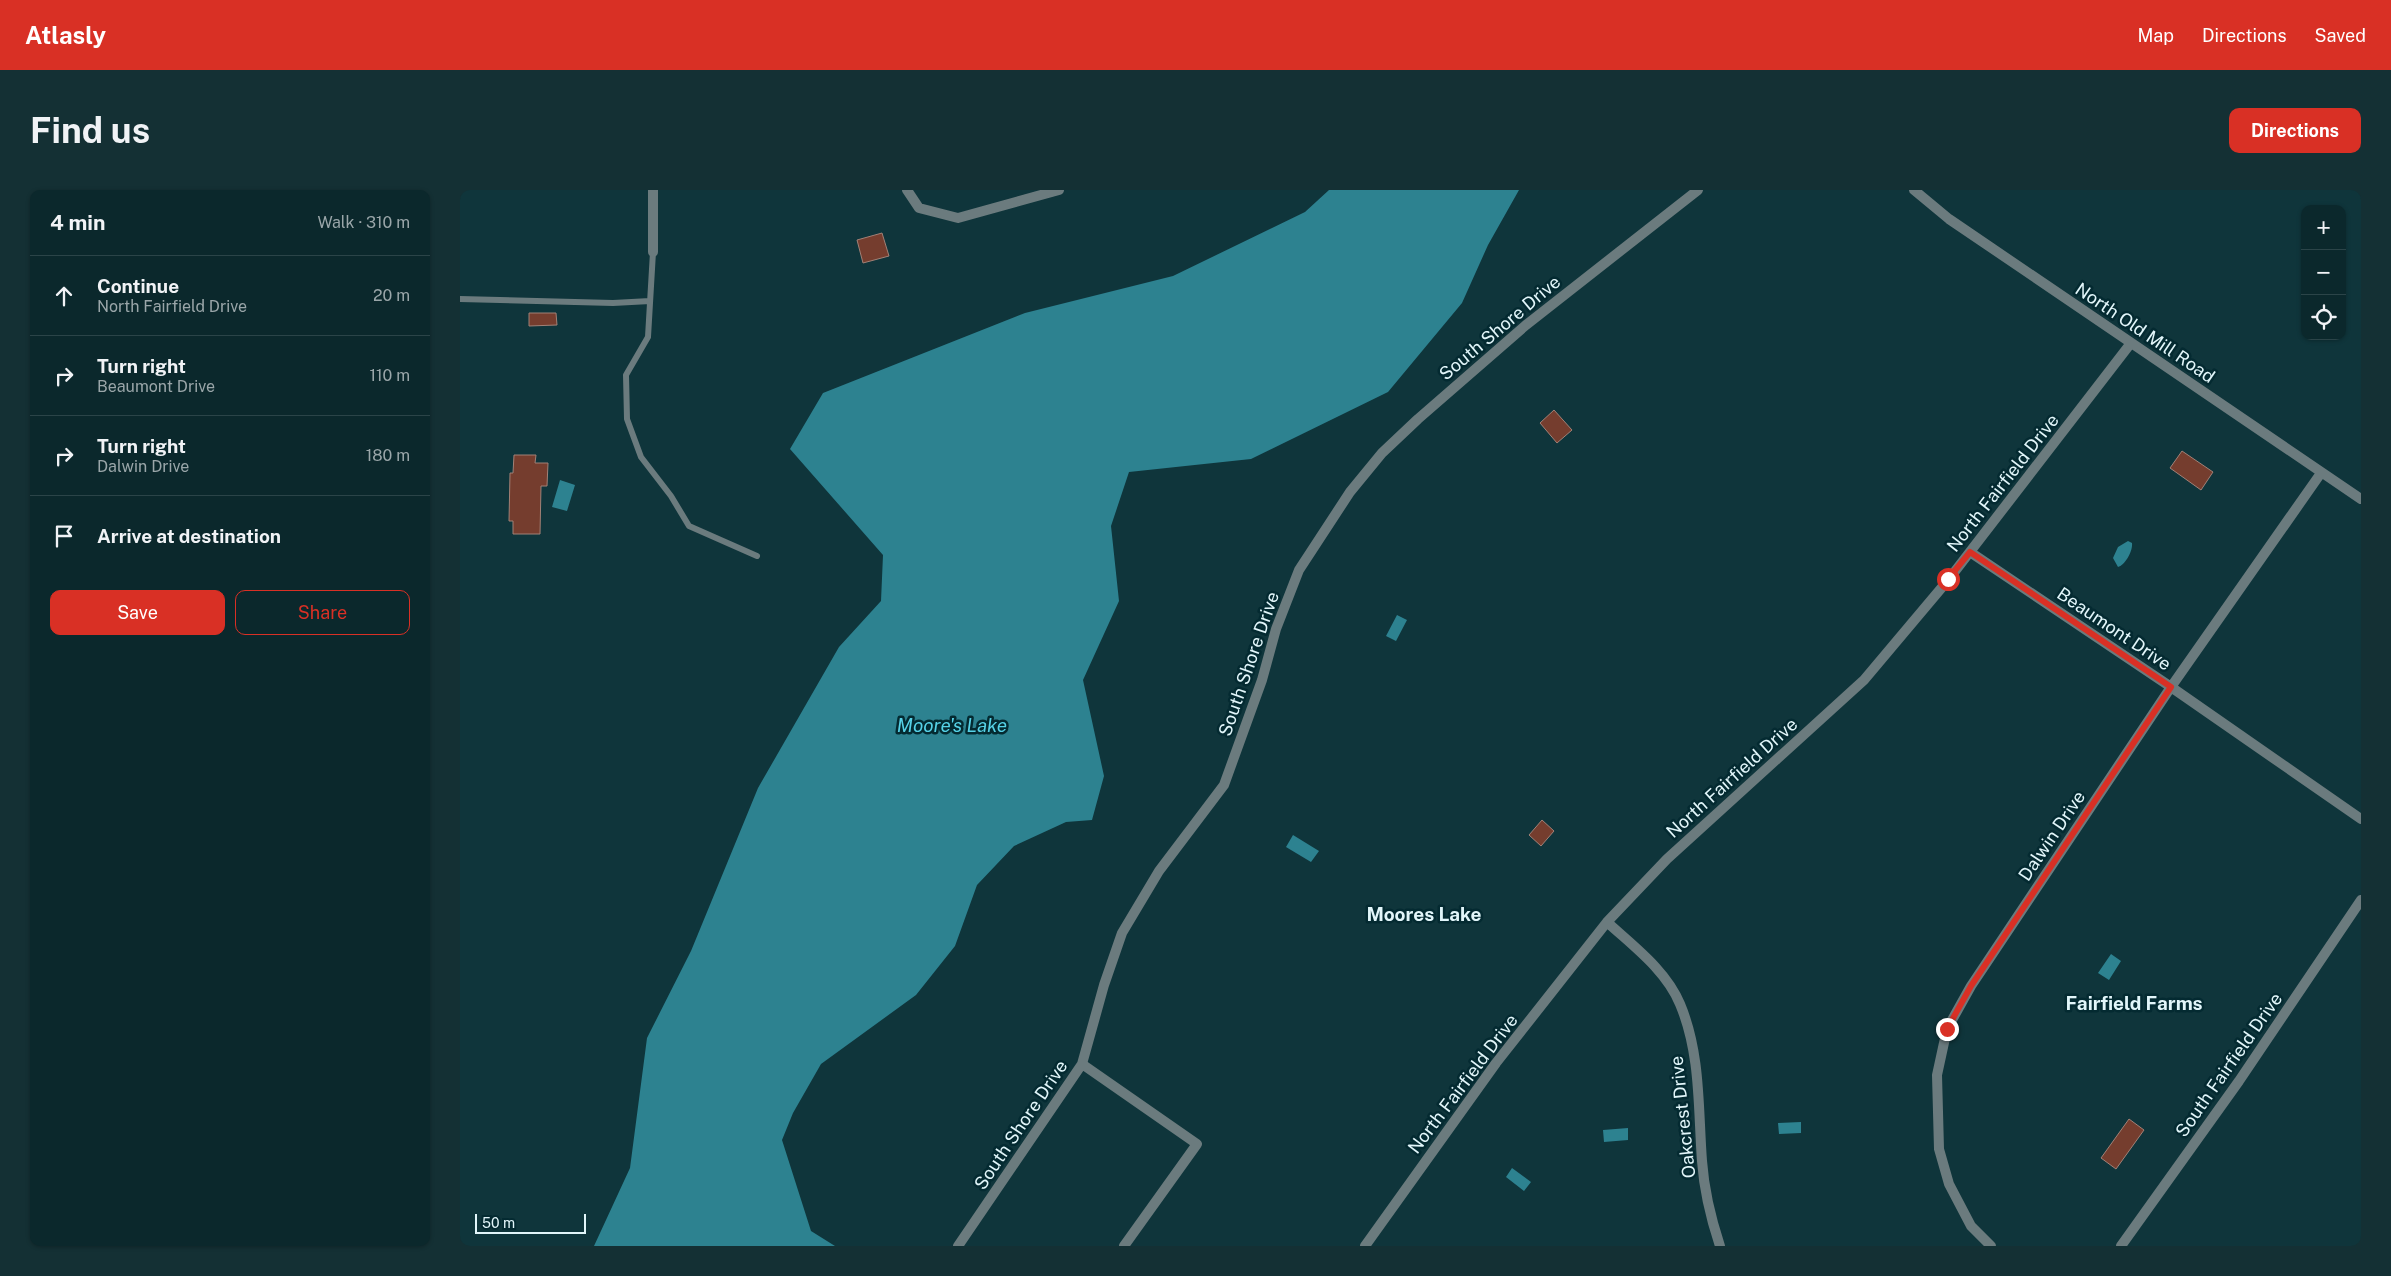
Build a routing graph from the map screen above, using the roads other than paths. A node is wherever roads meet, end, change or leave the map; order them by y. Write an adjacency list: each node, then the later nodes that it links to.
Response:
1 (653, 190): 6 (street)
2 (907, 190): 3 (street)
3 (1059, 190)
4 (1698, 190): 18 (street, South Shore Drive)
5 (1914, 190): 9 (street, North Old Mill Road)
6 (653, 252): 8 (lane)
7 (460, 299): 8 (lane)
8 (650, 301): 13 (lane)
9 (2131, 343): 10 (street, North Old Mill Road); 12 (street, North Fairfield Drive)
10 (2321, 472): 11 (street, North Old Mill Road); 14 (street, Dalwin Drive)
11 (2361, 499)
12 (1970, 552): 14 (street, Beaumont Drive); 17 (street, North Fairfield Drive)
13 (757, 556)
14 (2171, 687): 15 (street, Beaumont Drive); 23 (street, Dalwin Drive)
15 (2361, 819)
16 (2361, 900): 24 (street, South Fairfield Drive)
17 (1607, 922): 21 (street, North Fairfield Drive); 22 (street, Oakcrest Drive)
18 (1082, 1064): 19 (street, South Shore Drive); 20 (street)
19 (958, 1246)
20 (1124, 1246)
21 (1365, 1246)
22 (1720, 1246)
23 (1991, 1246)
24 (2121, 1246)

